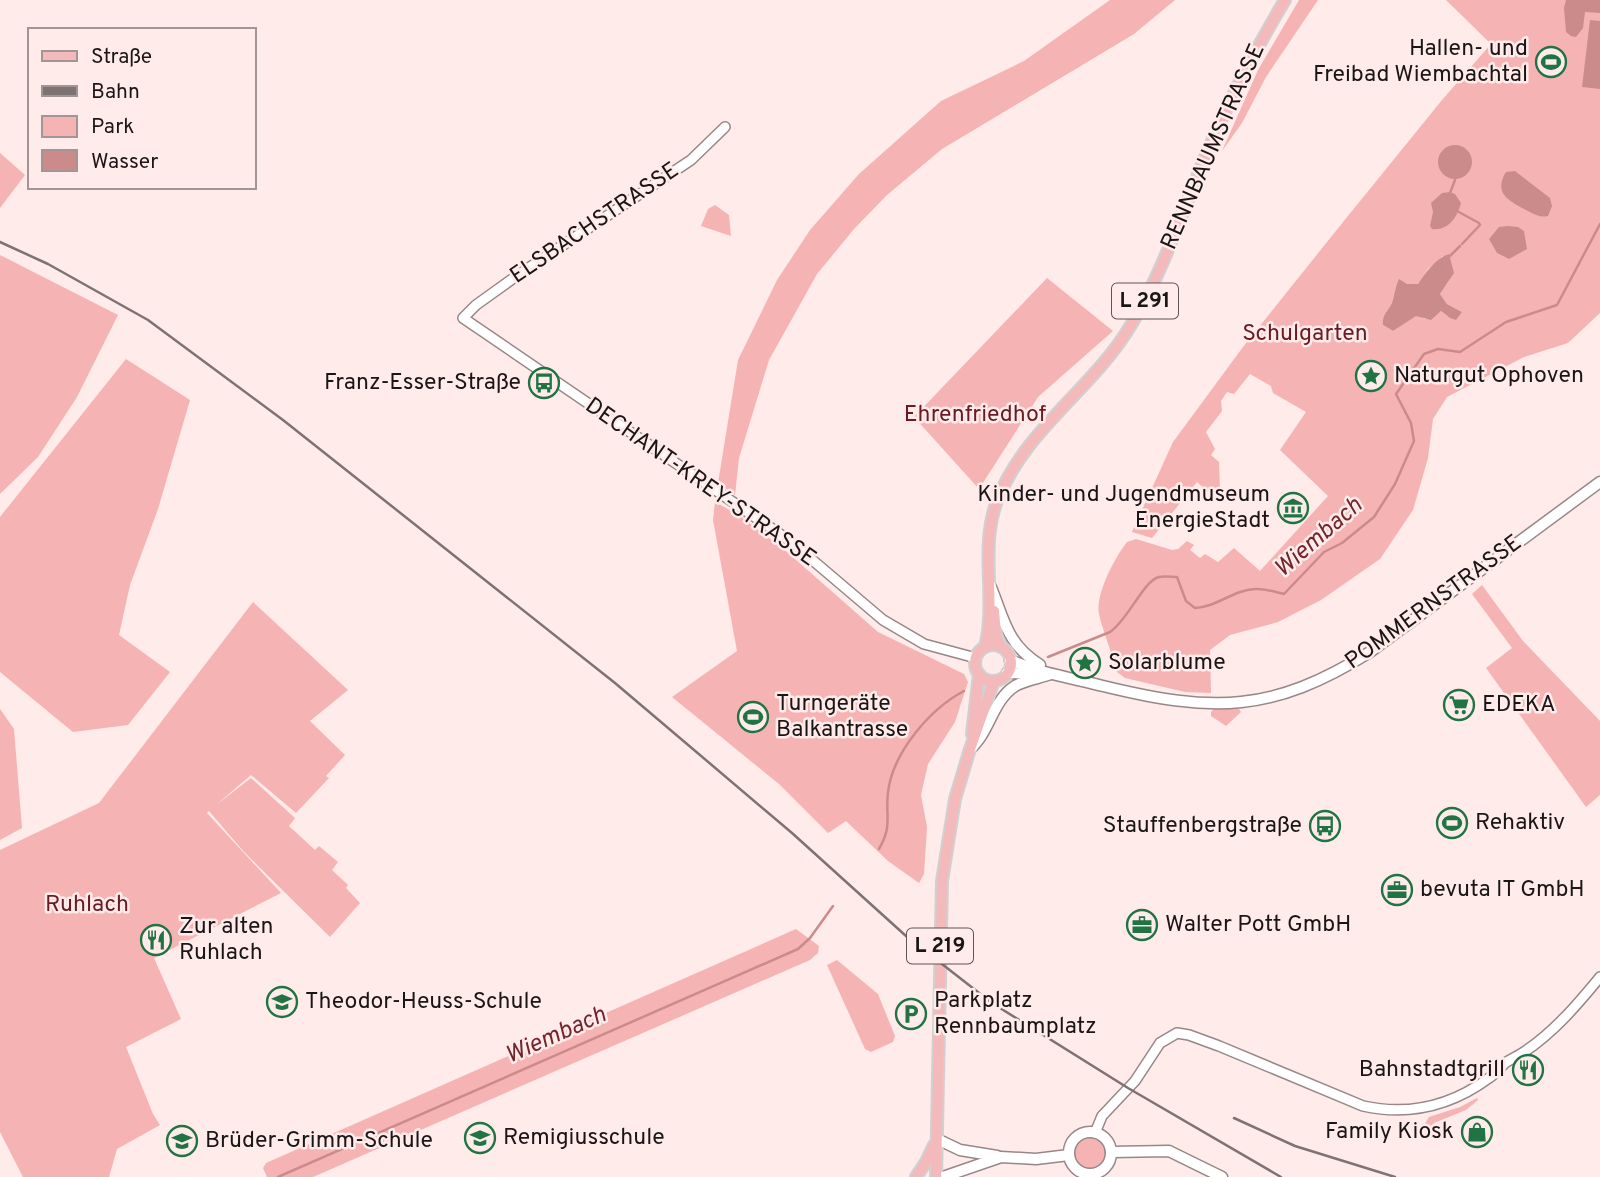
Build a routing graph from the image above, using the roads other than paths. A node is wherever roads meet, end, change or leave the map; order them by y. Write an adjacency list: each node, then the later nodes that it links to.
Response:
1 (1285, 0): 5 (main road, RENNBAUMSTRASSE / L 291)
2 (725, 127): 3 (street, ELSBACHSTRASSE)
3 (463, 318): 8 (street, DECHANT-KREY-STRASSE)
4 (1600, 482): 12 (main road, POMMERNSTRASSE)
5 (989, 581): 6 (main road, RENNBAUMSTRASSE / L 291); 7 (main road, RENNBAUMSTRASSE / L 291); 12 (main road)
6 (985, 647): 7 (main road); 8 (main road)
7 (1001, 647): 9 (main road)
8 (976, 659): 11 (main road)
9 (1010, 660): 10 (main road); 12 (main road)
10 (1007, 673): 12 (main road); 13 (main road)
11 (979, 674): 13 (main road); 14 (main road, L 219)
12 (1051, 674): 14 (main road, L 219)
13 (994, 681): 14 (main road, L 219)
14 (970, 749): 17 (main road, L 219)
15 (1600, 977): 16 (street)
16 (1095, 1133): 18 (main road); 19 (main road)
17 (937, 1139): 20 (main road); 21 (main road, L 219); 22 (main road, L 219)
18 (1111, 1152): 19 (main road); 24 (main road)
19 (1069, 1155): 20 (main road)
20 (1000, 1157): 23 (main road)
21 (916, 1177)
22 (936, 1177)
23 (943, 1177)
24 (1222, 1177)

